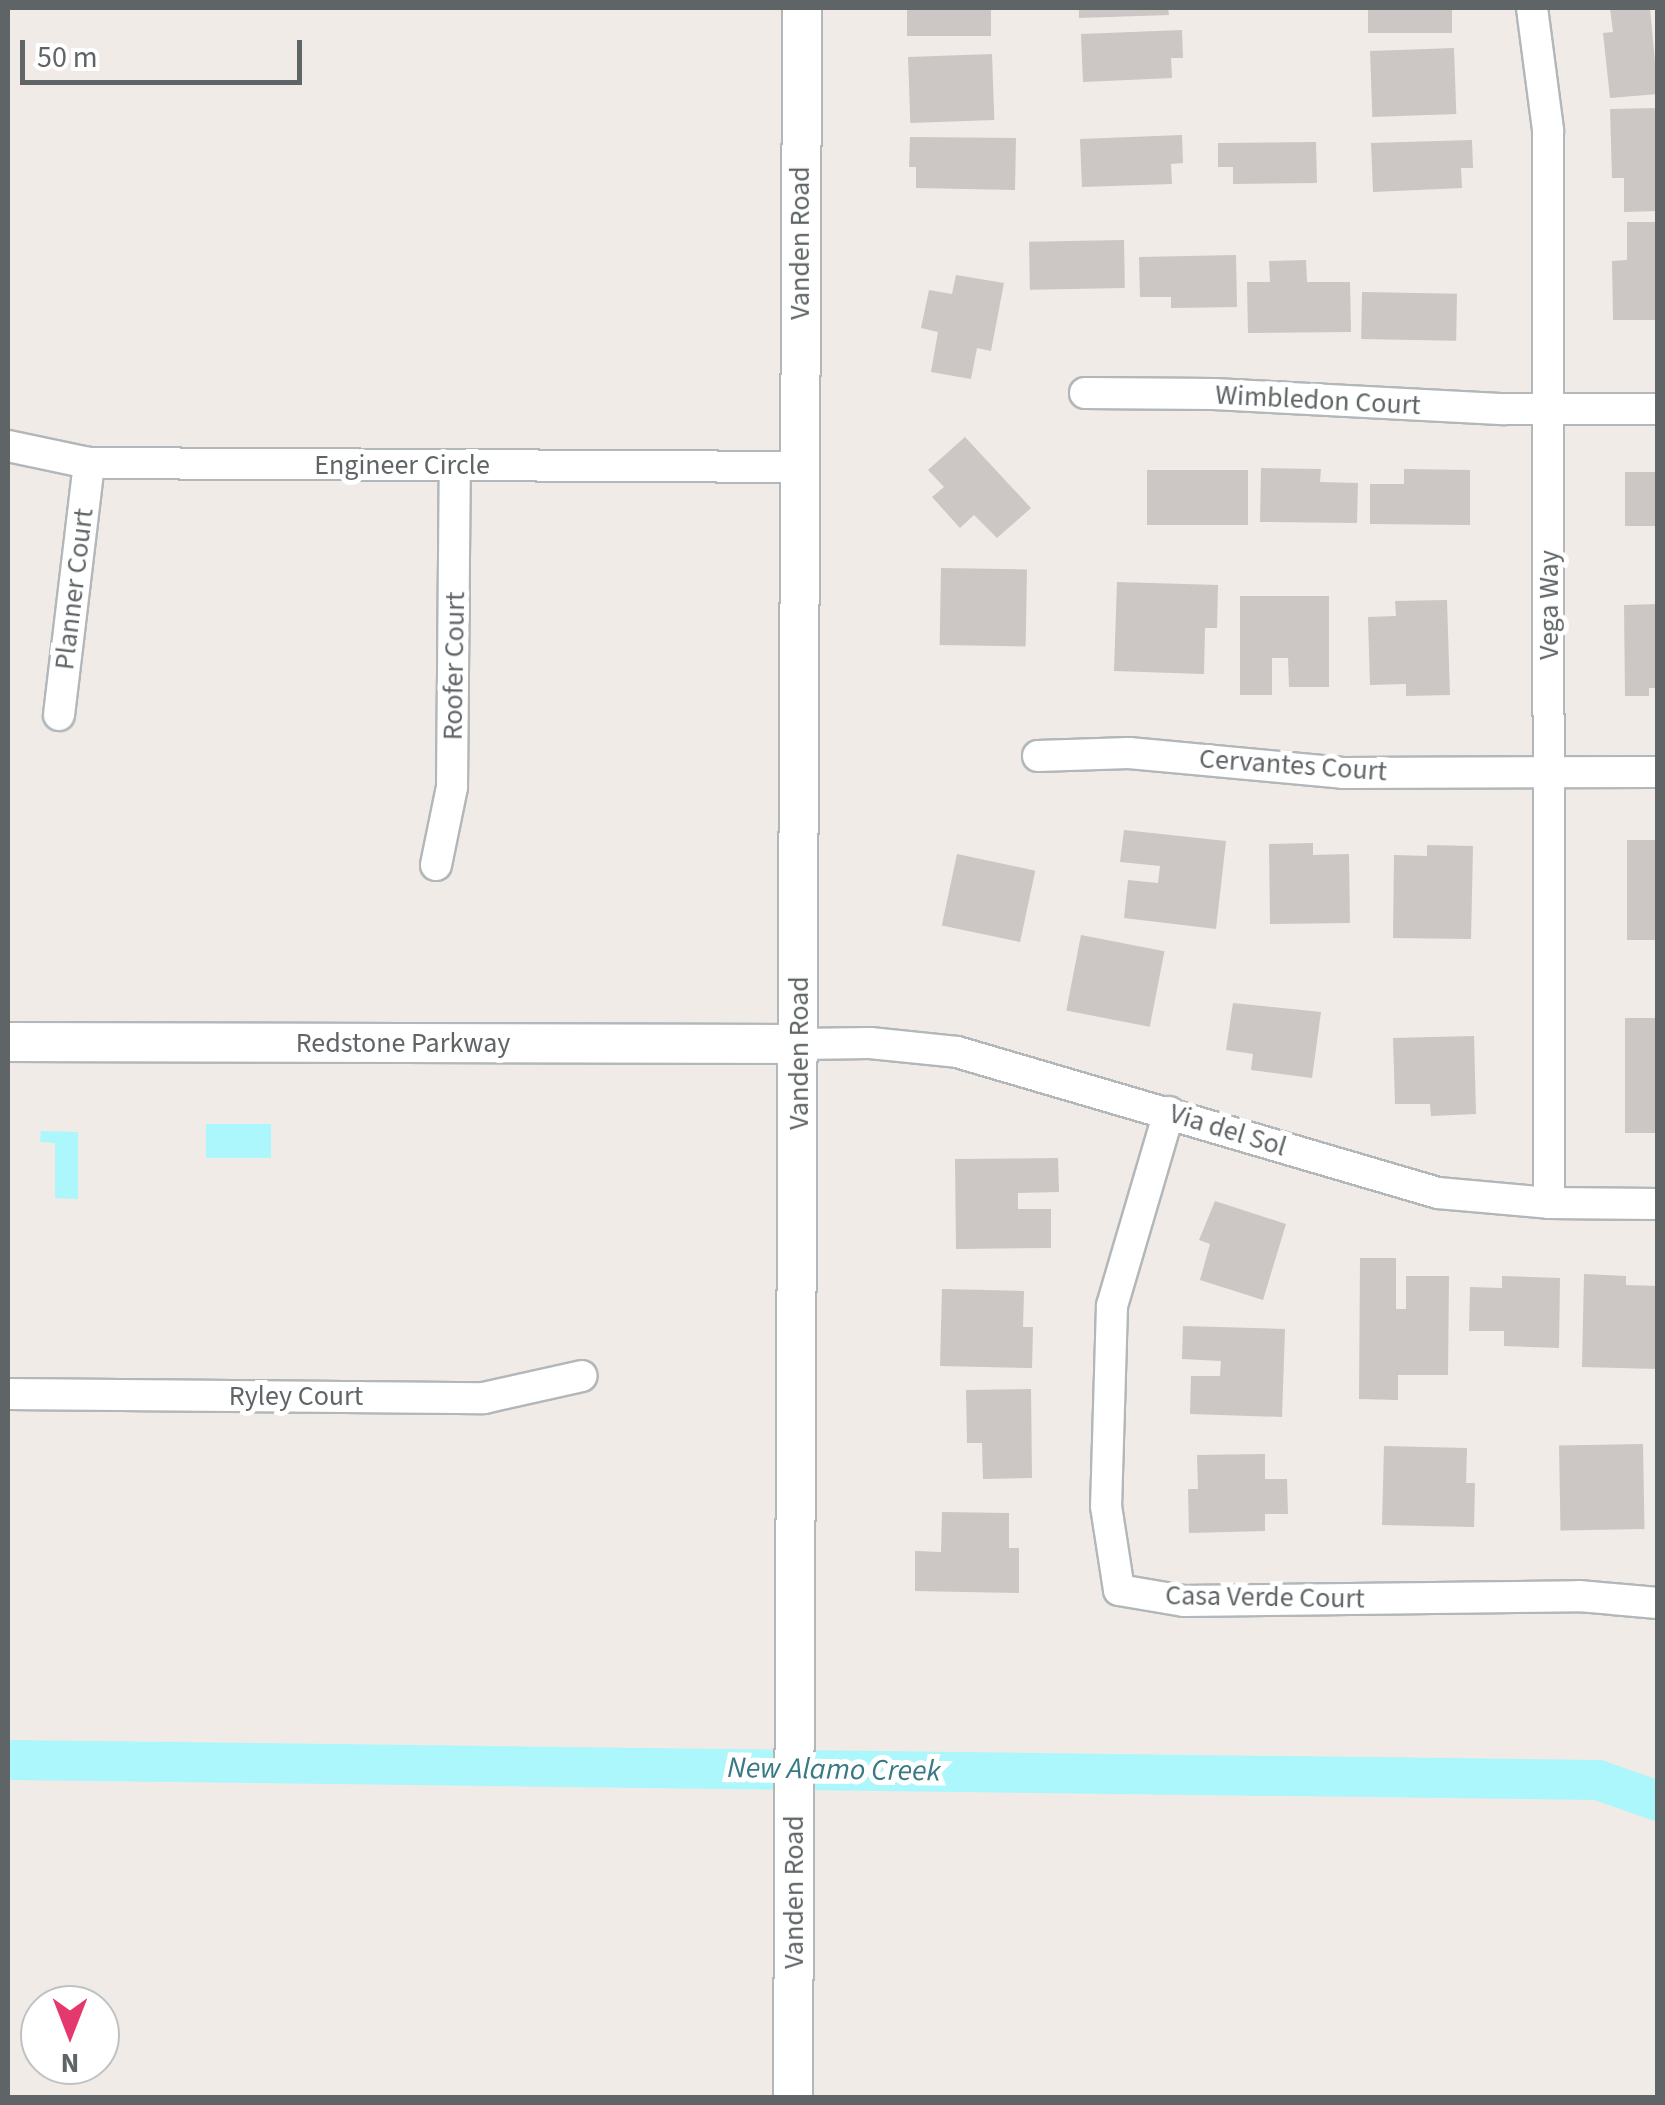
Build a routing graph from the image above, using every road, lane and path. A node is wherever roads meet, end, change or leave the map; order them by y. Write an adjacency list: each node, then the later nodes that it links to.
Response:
1 (802, 8): 9 (street, Vanden Road)
2 (1532, 8): 4 (street, Vega Way)
3 (1085, 394): 4 (street, Wimbledon Court)
4 (1550, 409): 5 (street, Wimbledon Court); 13 (street, Vega Way)
5 (1658, 410)
6 (8, 446): 7 (street, Engineer Circle)
7 (89, 463): 8 (street, Engineer Circle); 10 (street, Planner Court)
8 (455, 465): 9 (street, Engineer Circle); 14 (street, Roofer Court)
9 (798, 466): 16 (street, Vanden Road)
10 (58, 715)
11 (1038, 756): 13 (street, Cervantes Court)
12 (1658, 772): 13 (street)
13 (1549, 773): 18 (street, Vega Way)
14 (436, 865)
15 (8, 1042): 16 (street, Redstone Parkway)
16 (800, 1044): 17 (street, Via del Sol); 23 (street, Vanden Road)
17 (1168, 1112): 18 (street, Via del Sol); 22 (street, Casa Verde Court)
18 (1548, 1202): 19 (street, Via del Sol)
19 (1658, 1204)
20 (582, 1376): 21 (street, Ryley Court)
21 (8, 1394)
22 (1658, 1603)
23 (794, 2098)

